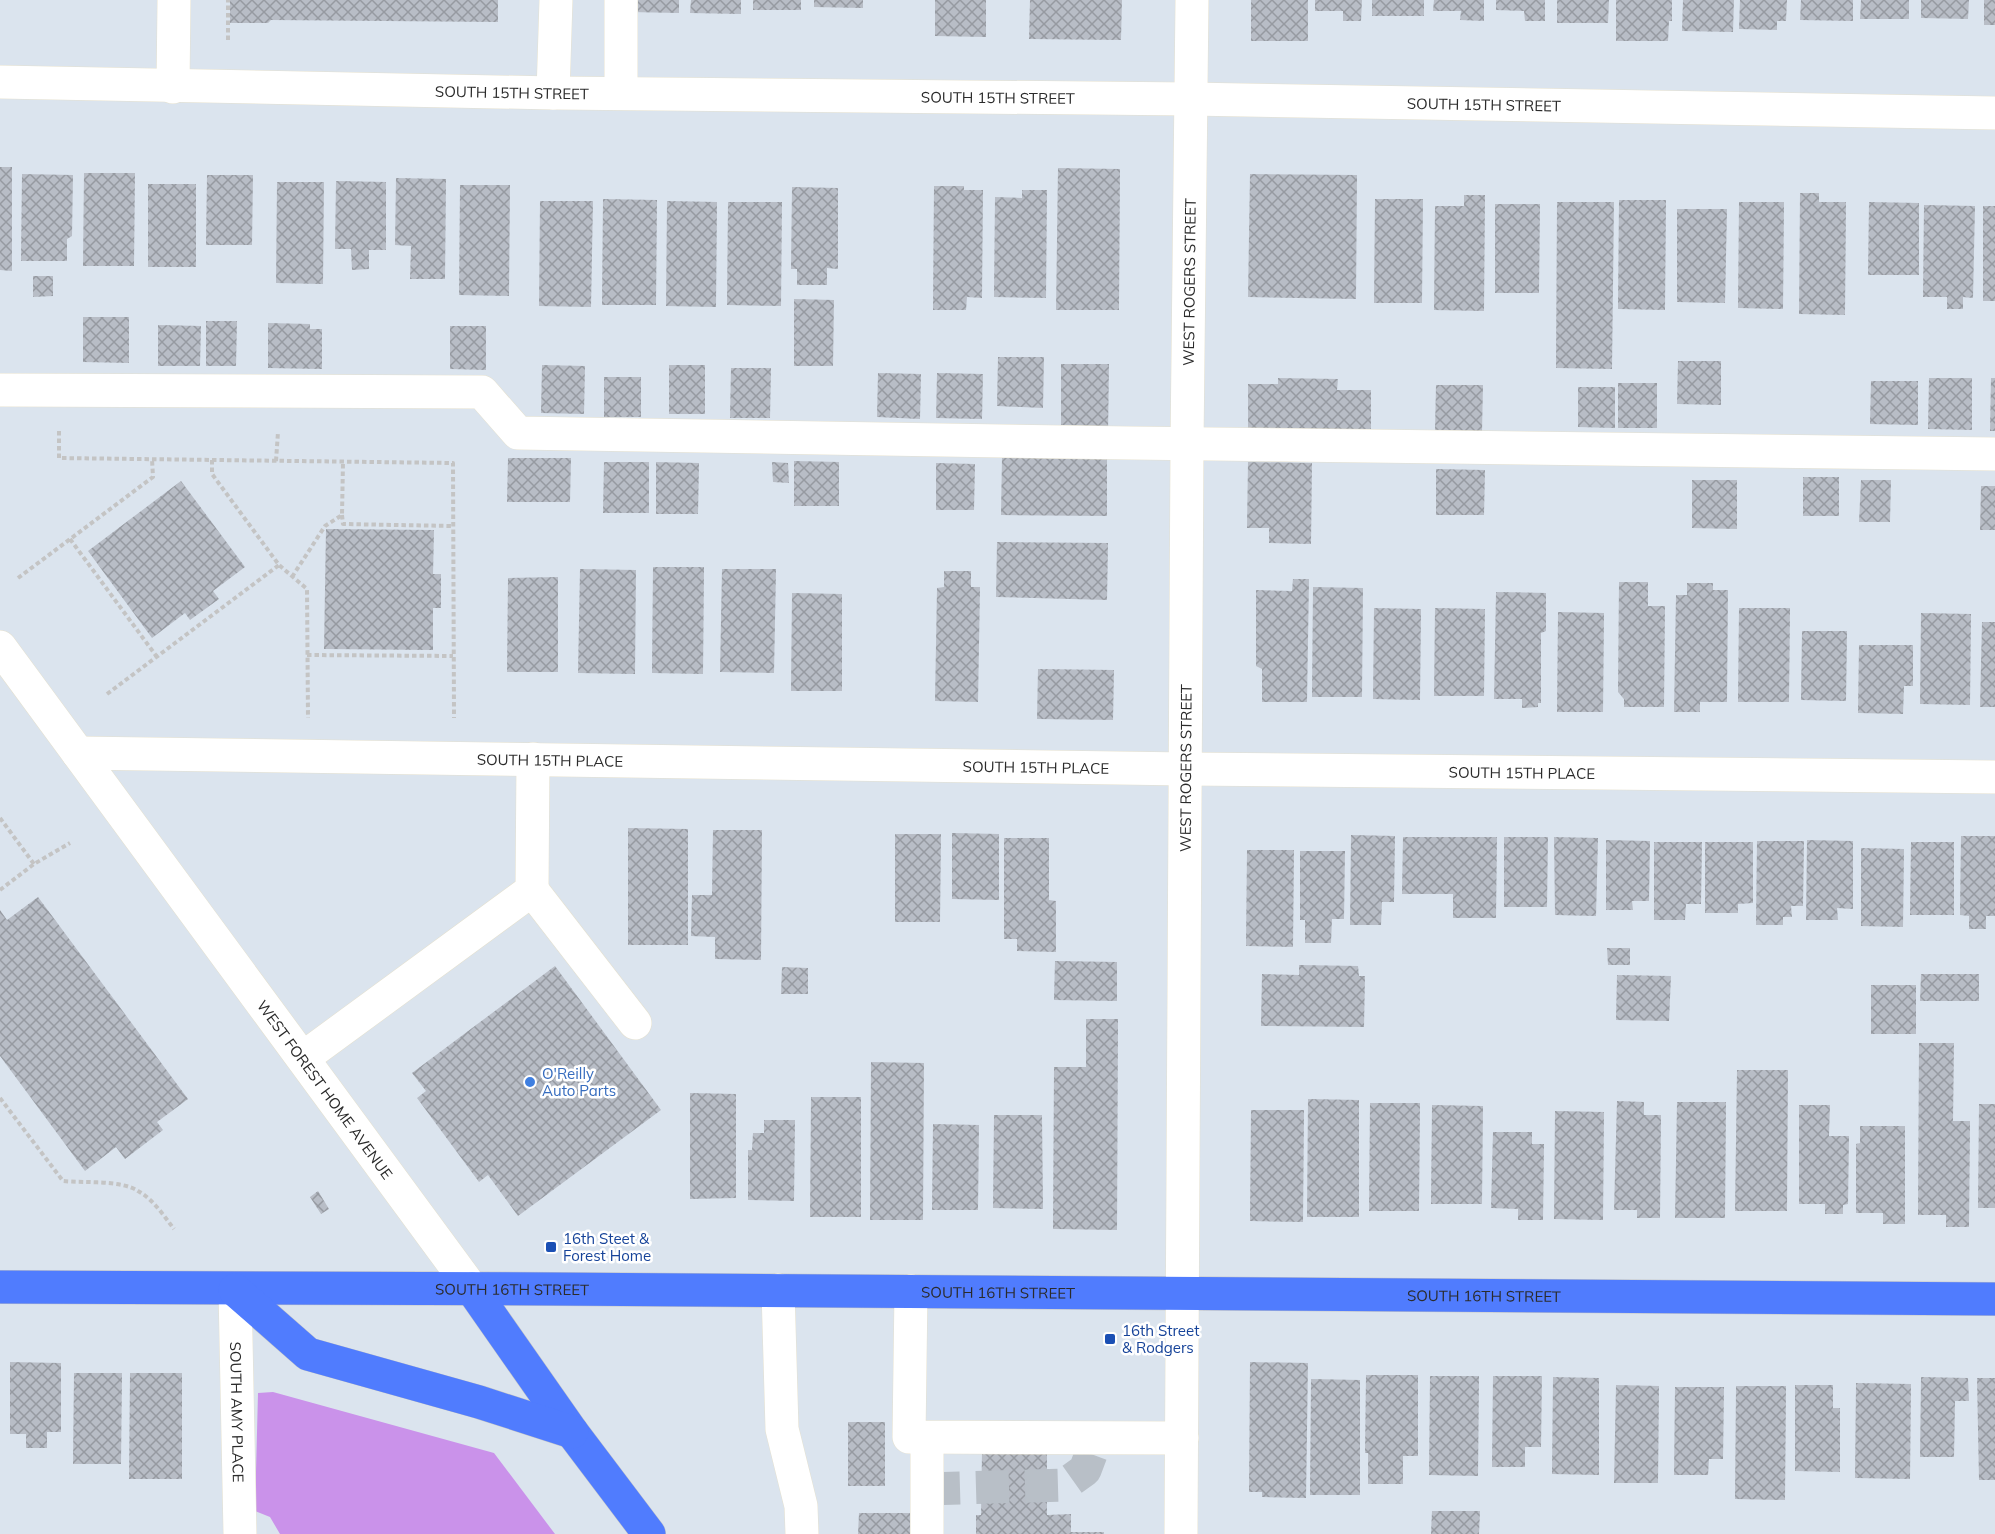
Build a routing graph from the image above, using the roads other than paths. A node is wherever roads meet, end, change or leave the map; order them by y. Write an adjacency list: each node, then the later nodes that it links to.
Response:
1 (174, 0): 6 (street)
2 (556, 0): 7 (street)
3 (621, 0): 8 (street)
4 (1192, 0): 9 (street, WEST ROGERS STREET)
5 (0, 82): 6 (street, SOUTH 15TH STREET)
6 (173, 87): 7 (street, SOUTH 15TH STREET)
7 (553, 93): 8 (street, SOUTH 15TH STREET)
8 (621, 93): 9 (street, SOUTH 15TH STREET)
9 (1190, 99): 10 (street, SOUTH 15TH STREET); 12 (street, WEST ROGERS STREET)
10 (1995, 113)
11 (0, 390): 12 (street)
12 (1187, 444): 13 (street); 17 (street, WEST ROGERS STREET)
13 (1995, 454)
14 (0, 647): 15 (street, WEST FOREST HOME AVENUE)
15 (78, 753): 16 (street, SOUTH 15TH PLACE); 21 (street, WEST FOREST HOME AVENUE)
16 (533, 759): 17 (street, SOUTH 15TH PLACE); 19 (street)
17 (1186, 769): 18 (street, SOUTH 15TH PLACE); 27 (street, WEST ROGERS STREET)
18 (1995, 777)
19 (532, 890): 20 (street); 21 (street)
20 (635, 1023)
21 (303, 1058): 23 (street, WEST FOREST HOME AVENUE)
22 (0, 1287): 24 (main road, SOUTH 16TH STREET)
23 (472, 1289): 24 (main road, SOUTH 16TH STREET); 25 (main road, SOUTH 16TH STREET); 29 (main road, WEST FOREST HOME AVENUE)
24 (235, 1290): 29 (main road); 32 (street, SOUTH AMY PLACE)
25 (778, 1290): 26 (main road, SOUTH 16TH STREET); 34 (street)
26 (911, 1291): 27 (main road, SOUTH 16TH STREET); 30 (street)
27 (1183, 1293): 28 (main road, SOUTH 16TH STREET); 31 (street, WEST ROGERS STREET)
28 (1995, 1299)
29 (572, 1432): 33 (main road, WEST FOREST HOME AVENUE)
30 (927, 1438): 31 (street); 35 (street)
31 (1182, 1438): 36 (street, WEST ROGERS STREET)
32 (240, 1534)
33 (648, 1534)
34 (802, 1534)
35 (927, 1534)
36 (1181, 1534)

